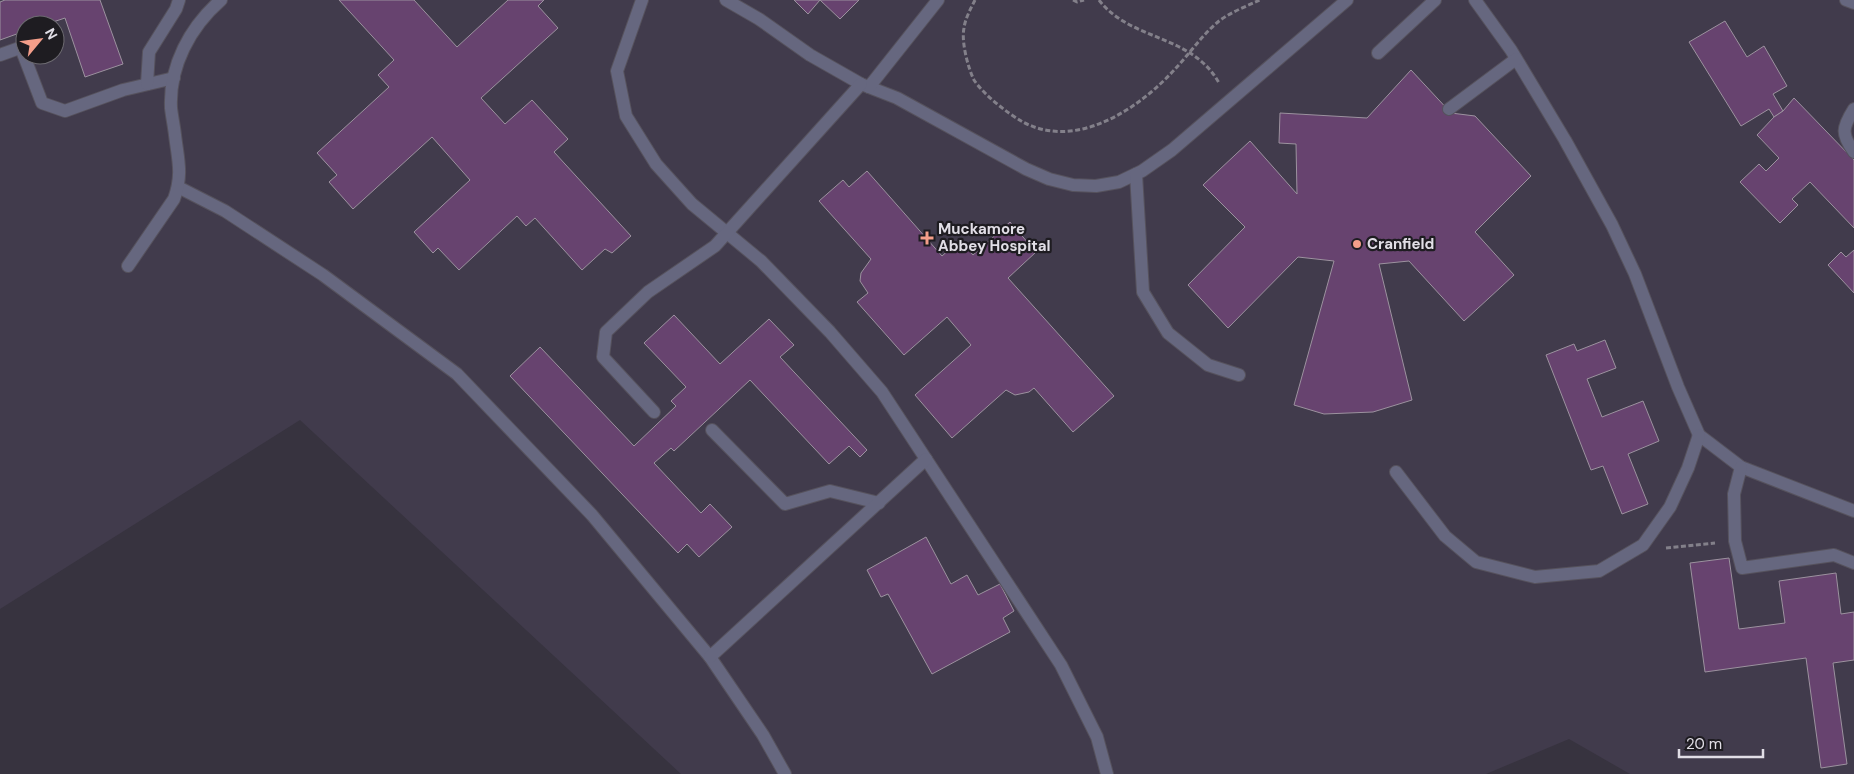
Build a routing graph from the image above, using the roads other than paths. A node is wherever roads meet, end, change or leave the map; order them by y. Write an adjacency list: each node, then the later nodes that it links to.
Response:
1 (179, 0): 17 (lane)
2 (221, 0): 16 (lane)
3 (642, 0): 24 (lane)
4 (726, 0): 18 (lane)
5 (938, 0): 18 (lane)
6 (1347, 0): 22 (lane)
7 (1435, 0): 12 (lane)
8 (1846, 0): 10 (lane)
9 (1478, 1): 14 (lane)
10 (1854, 4)
11 (15, 50): 13 (lane)
12 (1378, 53)
13 (0, 55)
14 (1516, 59): 19 (lane); 29 (lane)
15 (29, 65): 17 (lane)
16 (174, 78): 17 (lane); 23 (lane)
17 (147, 84)
18 (865, 85): 22 (lane); 24 (lane)
19 (1449, 109)
20 (1854, 109): 21 (lane)
21 (1854, 152)
22 (1136, 174): 26 (lane)
23 (178, 187): 25 (lane); 36 (lane)
24 (726, 232): 27 (lane); 30 (lane)
25 (128, 266)
26 (1239, 375)
27 (654, 412)
28 (712, 430): 33 (lane)
29 (1699, 436): 31 (lane); 32 (lane)
30 (926, 459): 33 (lane); 38 (lane)
31 (1741, 467): 34 (lane); 35 (lane)
32 (1396, 472)
33 (879, 503): 36 (lane)
34 (1854, 511)
35 (1854, 563)
36 (710, 658): 37 (lane)
37 (785, 774)
38 (1107, 774)

